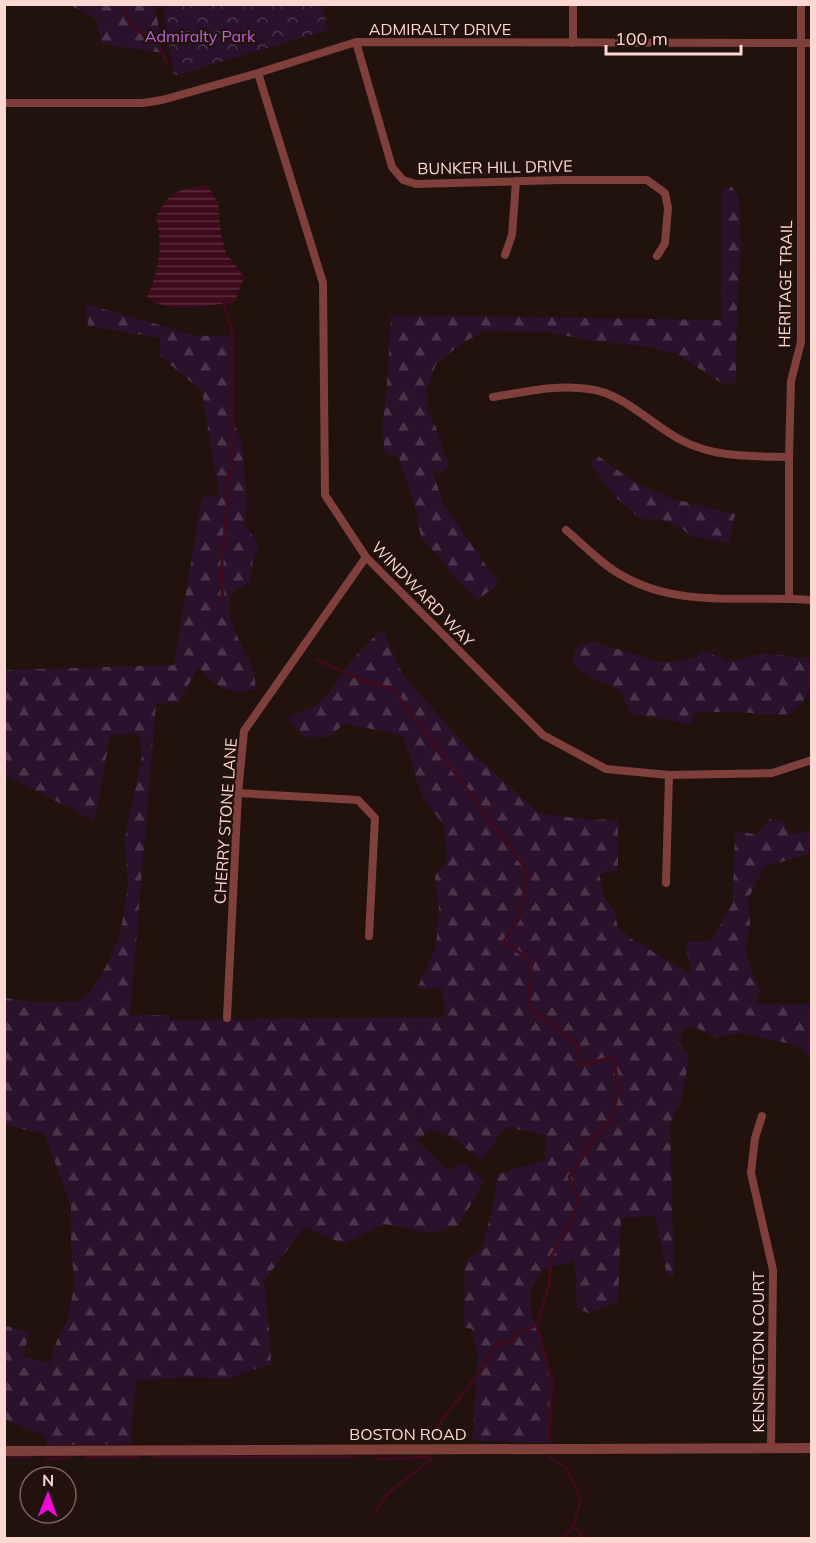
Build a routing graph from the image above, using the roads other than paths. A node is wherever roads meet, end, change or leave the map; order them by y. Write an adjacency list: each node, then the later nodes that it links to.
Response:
1 (573, 4): 6 (street)
2 (801, 4): 4 (street, HERITAGE TRAIL)
3 (356, 42): 6 (street, ADMIRALTY DRIVE); 7 (street, ADMIRALTY DRIVE); 9 (street, BUNKER HILL DRIVE)
4 (800, 42): 5 (street, ADMIRALTY DRIVE); 6 (street, ADMIRALTY DRIVE); 13 (street, HERITAGE TRAIL)
5 (812, 42)
6 (573, 43)
7 (258, 73): 8 (street, ADMIRALTY DRIVE); 15 (street, WINDWARD WAY)
8 (4, 103)
9 (516, 181): 10 (street); 11 (street, BUNKER HILL DRIVE)
10 (505, 255)
11 (657, 256)
12 (493, 397): 13 (street)
13 (789, 457): 16 (street, HERITAGE TRAIL)
14 (566, 530): 16 (street)
15 (366, 557): 19 (street, WINDWARD WAY); 20 (street, CHERRY STONE LANE)
16 (789, 598): 17 (street)
17 (812, 600)
18 (812, 760): 19 (street, WINDWARD WAY)
19 (669, 775): 21 (street)
20 (238, 793): 22 (street); 23 (street, CHERRY STONE LANE)
21 (666, 883)
22 (369, 936)
23 (227, 1018)
24 (762, 1116): 25 (street, KENSINGTON COURT)
25 (771, 1448): 26 (street, BOSTON ROAD); 27 (street, BOSTON ROAD)
26 (812, 1448)
27 (4, 1451)

